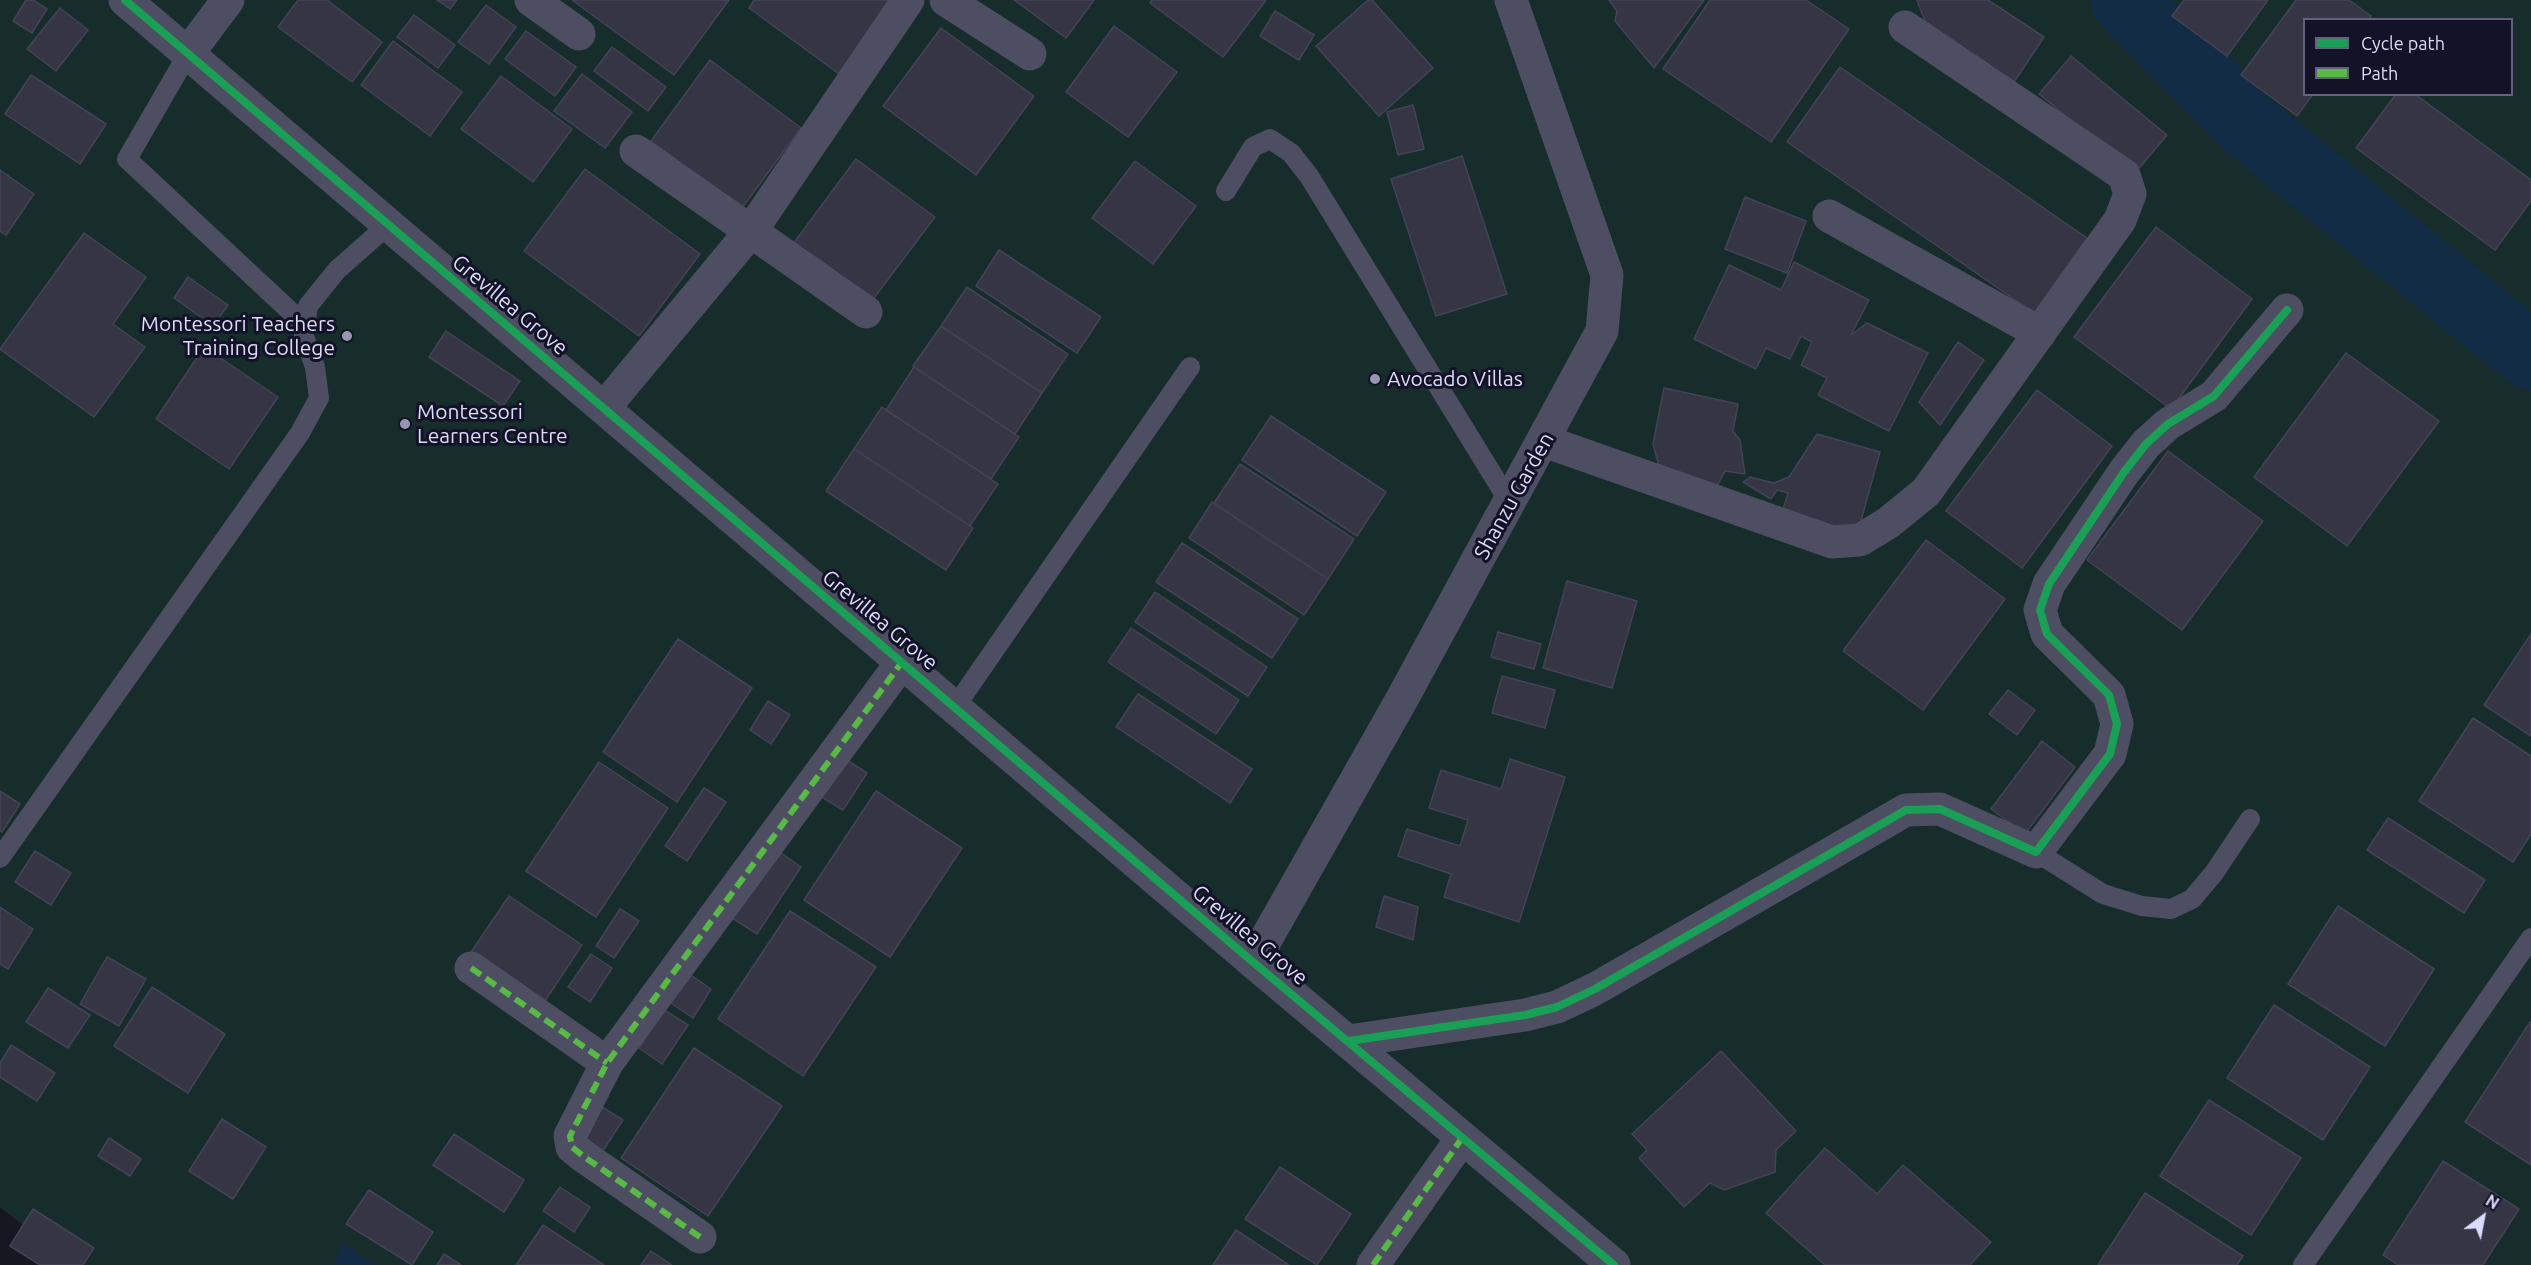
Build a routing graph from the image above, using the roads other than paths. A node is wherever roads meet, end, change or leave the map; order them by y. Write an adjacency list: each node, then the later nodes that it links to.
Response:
1 (125, 0): 9 (street, Grevillea Grove)
2 (228, 0): 9 (street)
3 (531, 0): 8 (street)
4 (908, 0): 15 (street)
5 (946, 0): 10 (street)
6 (1511, 0): 22 (street, Shanzu Garden)
7 (1905, 27): 19 (street)
8 (579, 34)
9 (189, 52): 14 (street, Grevillea Grove); 18 (lane)
10 (1030, 54)
11 (636, 151): 15 (street)
12 (1226, 191): 23 (lane)
13 (1829, 216): 19 (street)
14 (388, 225): 18 (lane); 21 (street, Grevillea Grove)
15 (751, 231): 17 (street); 21 (street)
16 (2287, 310): 27 (street)
17 (866, 312)
18 (305, 324): 28 (lane)
19 (2040, 333): 22 (street)
20 (1190, 367): 25 (lane)
21 (604, 408): 24 (street, Grevillea Grove)
22 (1544, 441): 23 (street, Shanzu Garden)
23 (1510, 503): 30 (street, Shanzu Garden)
24 (902, 662): 25 (street, Grevillea Grove); 33 (street)
25 (955, 707): 30 (street, Grevillea Grove)
26 (2250, 819): 27 (lane)
27 (2036, 852): 32 (street)
28 (0, 858)
29 (2531, 938): 38 (lane)
30 (1253, 962): 32 (street, Grevillea Grove)
31 (471, 968): 33 (street)
32 (1349, 1041): 34 (street, Grevillea Grove)
33 (607, 1063): 35 (street)
34 (1462, 1138): 36 (street); 37 (street, Grevillea Grove)
35 (700, 1237)
36 (1373, 1265)
37 (1614, 1265)
38 (2302, 1265)

